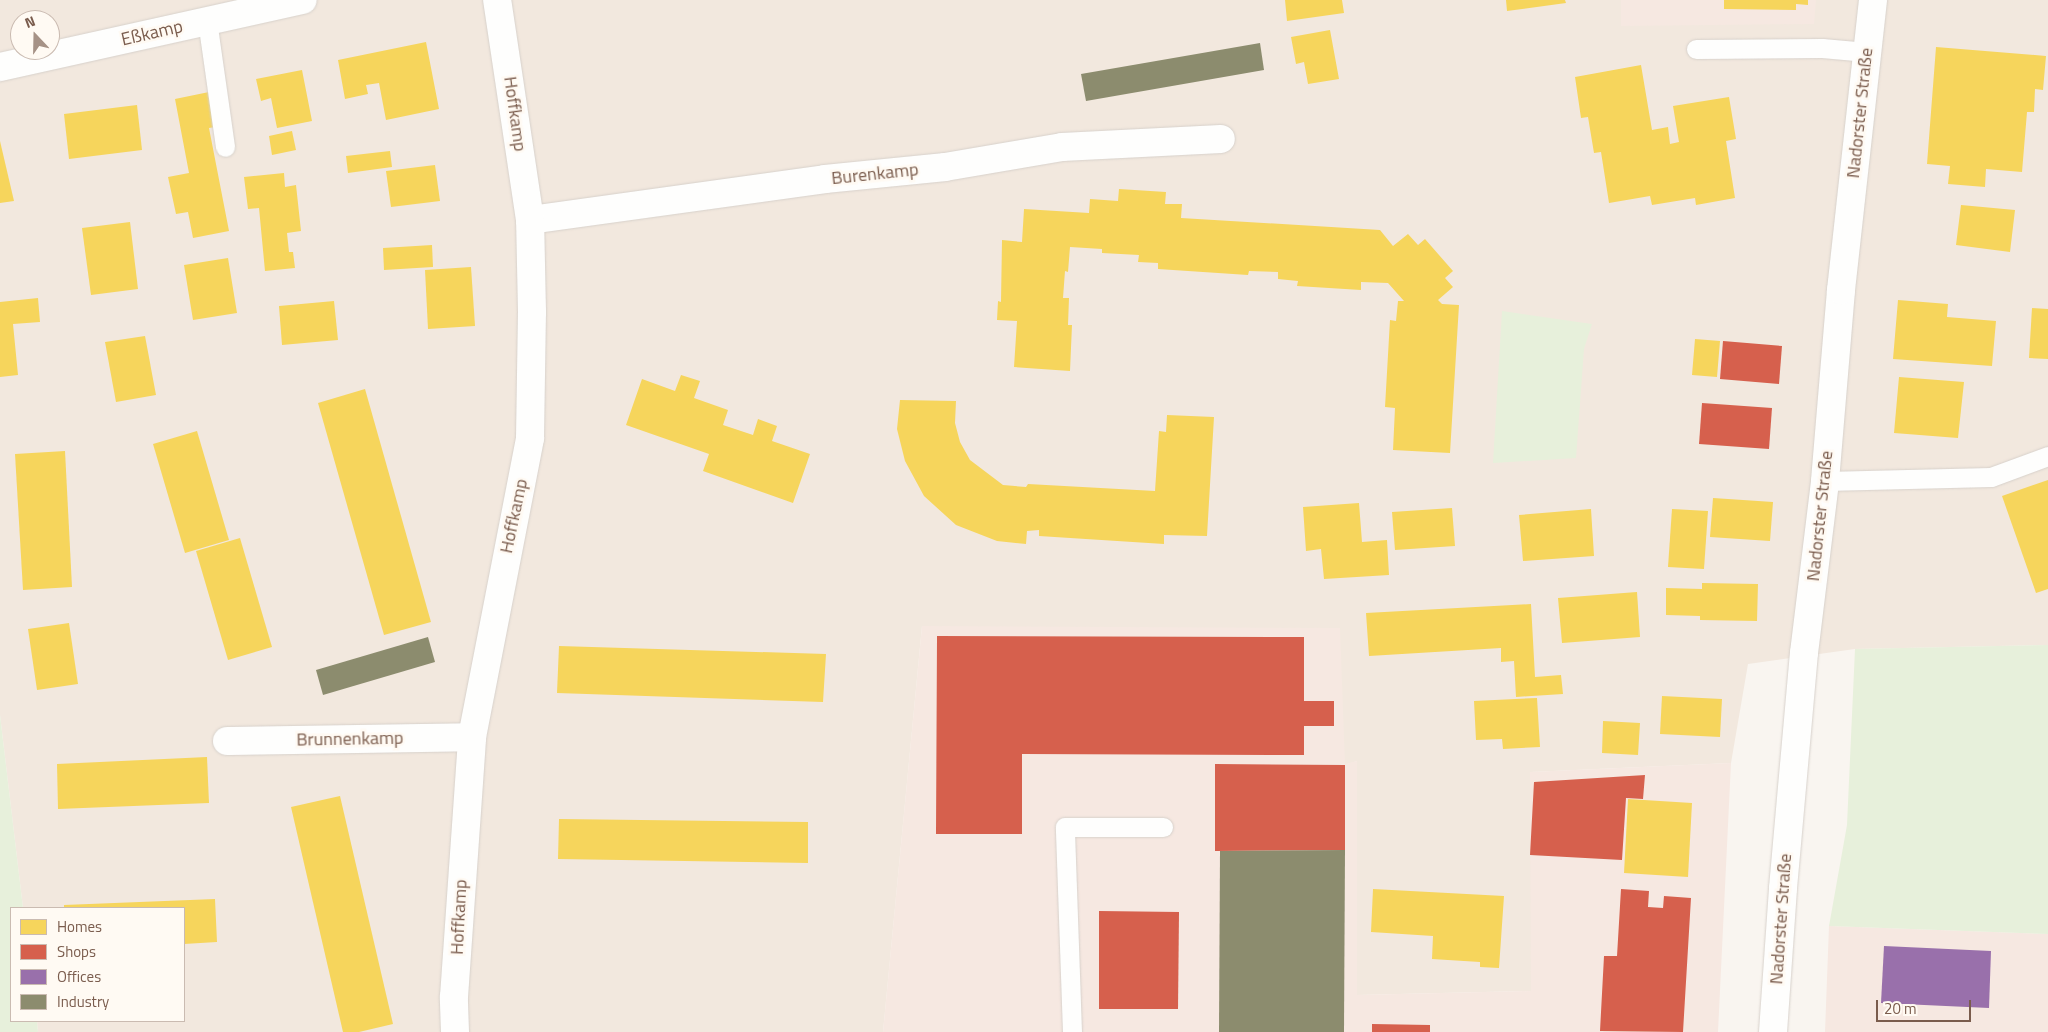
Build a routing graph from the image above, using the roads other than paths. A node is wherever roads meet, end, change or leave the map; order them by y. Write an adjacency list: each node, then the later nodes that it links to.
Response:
1 (303, 0): 4 (street, Eßkamp)
2 (497, 0): 11 (street, Hoffkamp)
3 (1873, 0): 7 (street, Nadorster Straße)
4 (268, 4): 5 (street, Eßkamp)
5 (207, 20): 8 (street, Eßkamp); 10 (lane)
6 (1696, 49): 7 (lane)
7 (1867, 52): 13 (street, Nadorster Straße)
8 (0, 67)
9 (1221, 139): 11 (street, Burenkamp)
10 (225, 147)
11 (530, 220): 14 (street, Hoffkamp)
12 (2048, 456): 13 (lane)
13 (1825, 481): 19 (street, Nadorster Straße)
14 (472, 737): 15 (street, Brunnenkamp); 17 (street, Hoffkamp)
15 (228, 741)
16 (1162, 827): 18 (lane)
17 (455, 1032)
18 (1072, 1032)
19 (1773, 1032)

